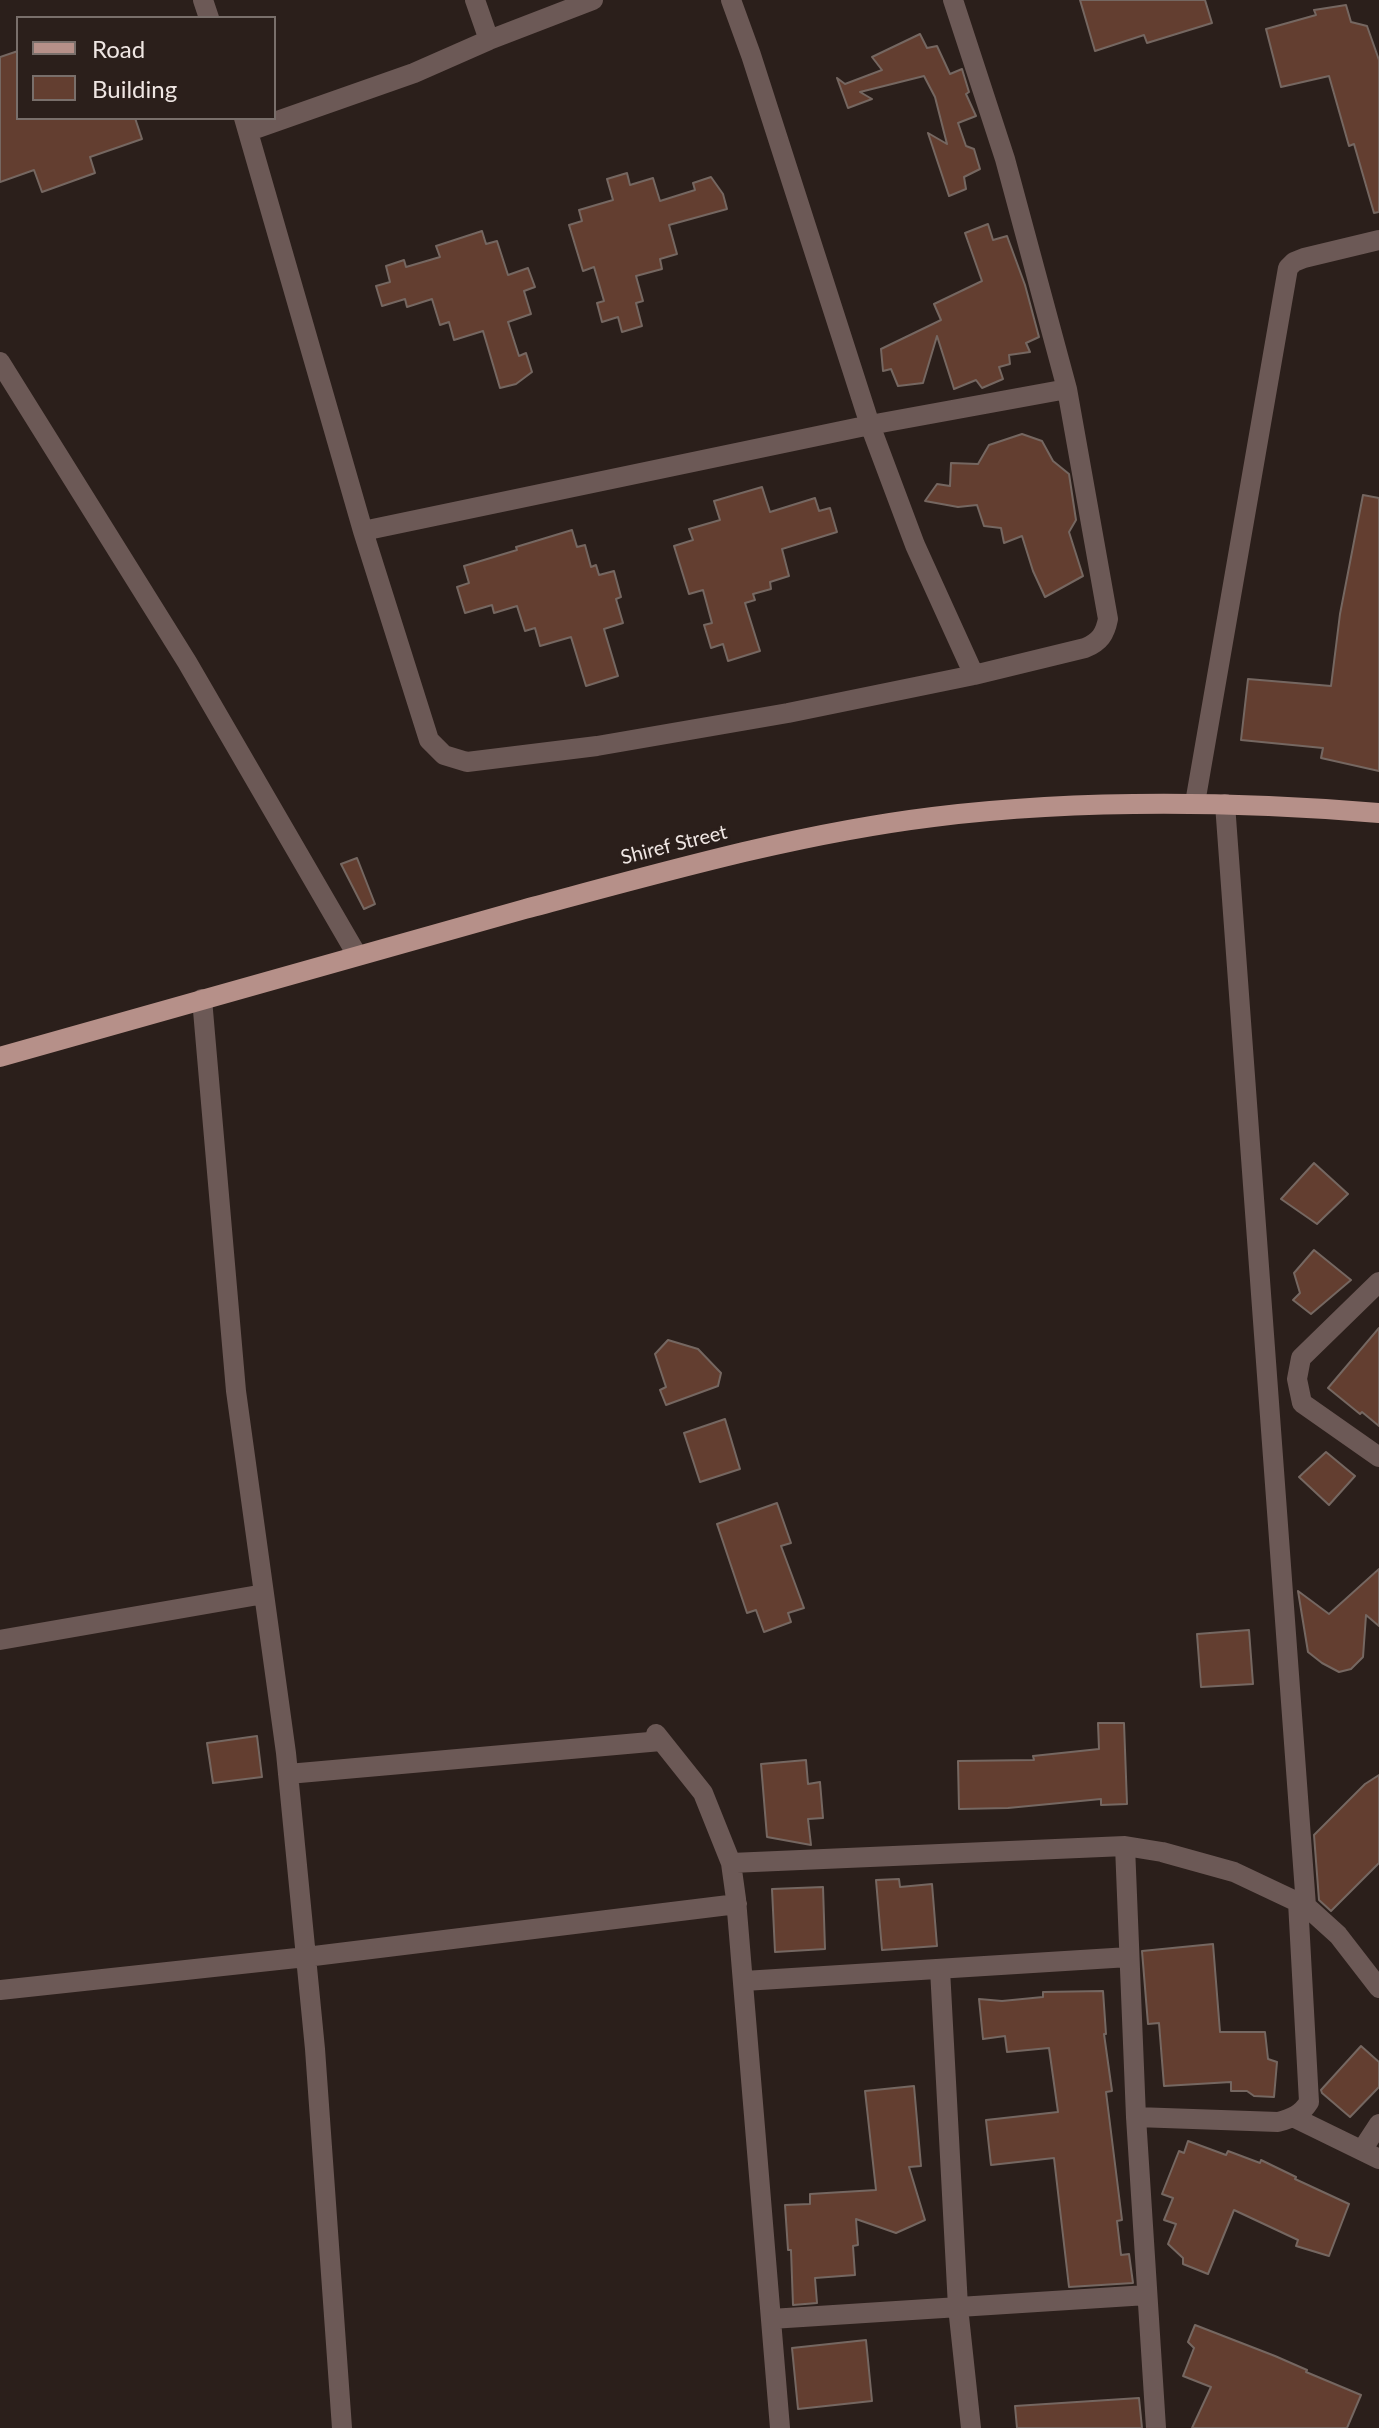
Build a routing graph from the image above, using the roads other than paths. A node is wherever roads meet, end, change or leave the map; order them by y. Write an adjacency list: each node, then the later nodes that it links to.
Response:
1 (475, 0): 5 (street)
2 (593, 0): 5 (street)
3 (731, 0): 11 (street)
4 (953, 0): 10 (street)
5 (489, 40): 6 (street)
6 (276, 115)
7 (247, 124): 12 (street)
8 (1379, 240): 14 (street)
9 (0, 362): 17 (street)
10 (1067, 389): 11 (street); 13 (street)
11 (870, 425): 12 (street); 13 (street)
12 (363, 531): 13 (street)
13 (974, 675)
14 (1195, 803): 15 (main road, Shiref Street); 17 (main road, Shiref Street)
15 (1225, 804): 16 (main road, Shiref Street); 28 (street)
16 (1379, 813)
17 (357, 955): 18 (main road, Shiref Street)
18 (202, 999): 19 (main road, Shiref Street); 22 (street)
19 (0, 1057)
20 (1379, 1282): 21 (street)
21 (1379, 1457)
22 (264, 1594): 23 (street); 24 (street)
23 (0, 1640)
24 (288, 1774): 26 (street); 29 (street)
25 (1125, 1846): 26 (street); 28 (street); 30 (street)
26 (731, 1863): 27 (street)
27 (737, 1904): 29 (street); 32 (street)
28 (1302, 1904): 33 (street); 36 (street)
29 (306, 1957): 34 (street); 42 (street)
30 (1129, 1957): 31 (street); 35 (street)
31 (940, 1969): 32 (street); 40 (street)
32 (744, 1981): 41 (street)
33 (1379, 1988)
34 (0, 1990)
35 (1136, 2117): 36 (street); 39 (street)
36 (1293, 2117): 38 (street)
37 (1379, 2124): 38 (street)
38 (1370, 2155)
39 (1147, 2295): 40 (street); 45 (street)
40 (958, 2307): 41 (street); 44 (street)
41 (771, 2319): 43 (street)
42 (342, 2428)
43 (780, 2428)
44 (971, 2428)
45 (1156, 2428)

